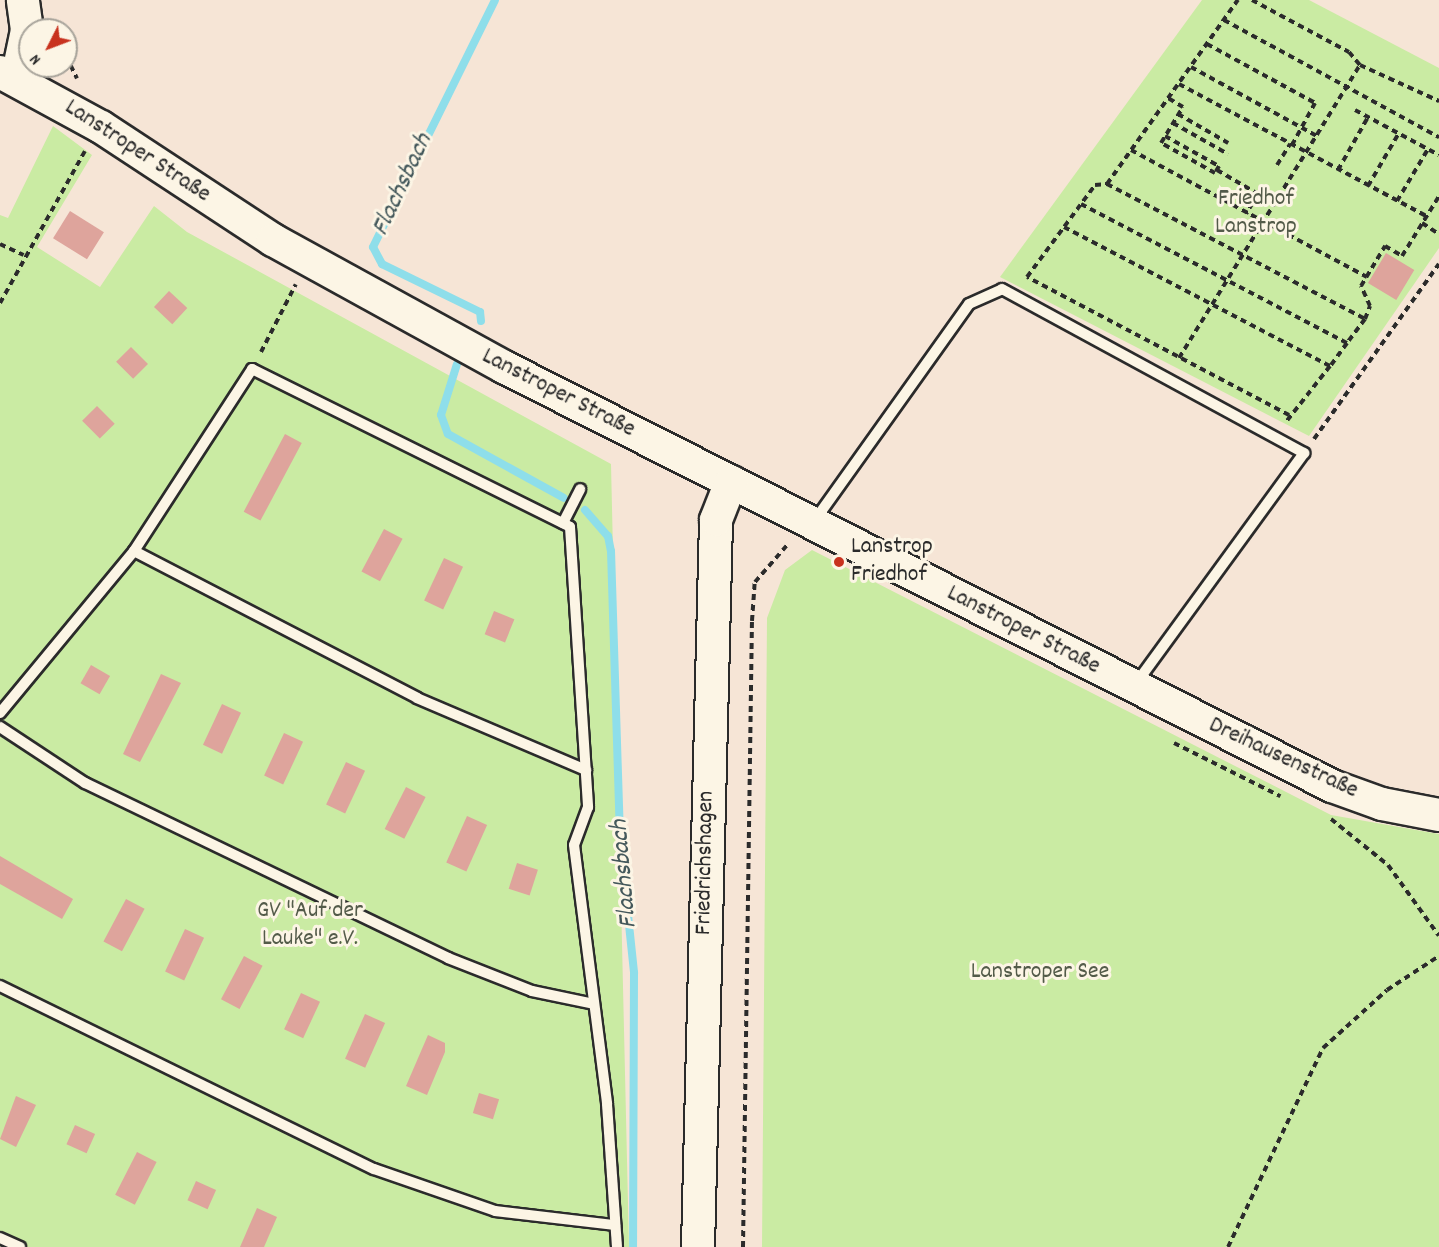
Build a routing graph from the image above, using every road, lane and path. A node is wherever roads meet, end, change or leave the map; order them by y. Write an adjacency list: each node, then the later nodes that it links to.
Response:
1 (23, 0): 8 (main road)
2 (1238, 0): 4 (path)
3 (1252, 0): 6 (path)
4 (1224, 21): 5 (path); 10 (path)
5 (1207, 44): 7 (path); 18 (path)
6 (1360, 65): 10 (path); 12 (path)
7 (1191, 67): 9 (path); 18 (path)
8 (8, 75): 17 (main road, Lanstroper Straße)
9 (1179, 84): 11 (path); 24 (path)
10 (1348, 87): 21 (path); 22 (path)
11 (1168, 98): 14 (path); 26 (path)
12 (1439, 101)
13 (1355, 110): 15 (path)
14 (1178, 114): 16 (path); 23 (path)
15 (1368, 117): 19 (path); 32 (path)
16 (1173, 123): 20 (path); 28 (path)
17 (101, 127): 46 (path); 48 (main road, Lanstroper Straße)
18 (1302, 128): 21 (path); 24 (path)
19 (1399, 133): 25 (path); 34 (path)
20 (1165, 136): 31 (path); 31 (path)
21 (1317, 136): 27 (path)
22 (1439, 137)
23 (1228, 143)
24 (1291, 145): 27 (path); 30 (path)
25 (1428, 149): 29 (path); 36 (path)
26 (1131, 150): 33 (path); 39 (path)
27 (1306, 153): 32 (path); 41 (path)
28 (1228, 154)
29 (1439, 155)
30 (1277, 165)
31 (1216, 170): 39 (path)
32 (1338, 170): 34 (path)
33 (1107, 184): 38 (path); 47 (path)
34 (1368, 186): 36 (path)
35 (1439, 196): 37 (path)
36 (1397, 201): 40 (path)
37 (1437, 202): 40 (path)
38 (1081, 204): 43 (path); 51 (path)
39 (1246, 214): 41 (path)
40 (1426, 216): 42 (path)
41 (1263, 223): 47 (path); 50 (path)
42 (1422, 223): 44 (path); 50 (path)
43 (1064, 227): 53 (path); 56 (path)
44 (1439, 234)
45 (0, 244): 46 (path)
46 (24, 255): 52 (path)
47 (1243, 255): 51 (path); 54 (path)
48 (308, 261): 58 (path); 60 (main road, Lanstroper Straße)
49 (1439, 264): 59 (path)
50 (1367, 277): 54 (path)
51 (1227, 280): 53 (path); 55 (path)
52 (0, 303)
53 (1212, 306): 56 (path); 57 (path)
54 (1365, 319): 55 (path)
55 (1347, 343): 57 (path)
56 (1179, 358): 57 (path)
57 (1330, 366)
58 (252, 369): 62 (lane); 64 (lane)
59 (1304, 453): 63 (lane); 65 (lane)
60 (731, 482): 63 (main road, Lanstroper Straße); 81 (main road, Friedrichshagen)
61 (580, 489): 62 (lane)
62 (563, 523): 69 (lane)
63 (813, 523): 65 (main road, Lanstroper Straße); 82 (path)
64 (134, 551): 66 (lane); 69 (lane)
65 (1133, 687): 72 (main road, Dreihausenstraße)
66 (0, 713)
67 (0, 727): 76 (lane)
68 (1167, 739): 70 (path)
69 (586, 770): 76 (lane)
70 (1292, 802)
71 (1320, 815): 73 (path)
72 (1439, 815)
73 (1439, 936)
74 (1439, 956): 83 (path)
75 (0, 986): 77 (lane)
76 (594, 1004): 77 (lane)
77 (615, 1225): 80 (lane)
78 (0, 1238): 79 (lane)
79 (20, 1247)
80 (617, 1247)
81 (699, 1247)
82 (743, 1247)
83 (1228, 1247)

